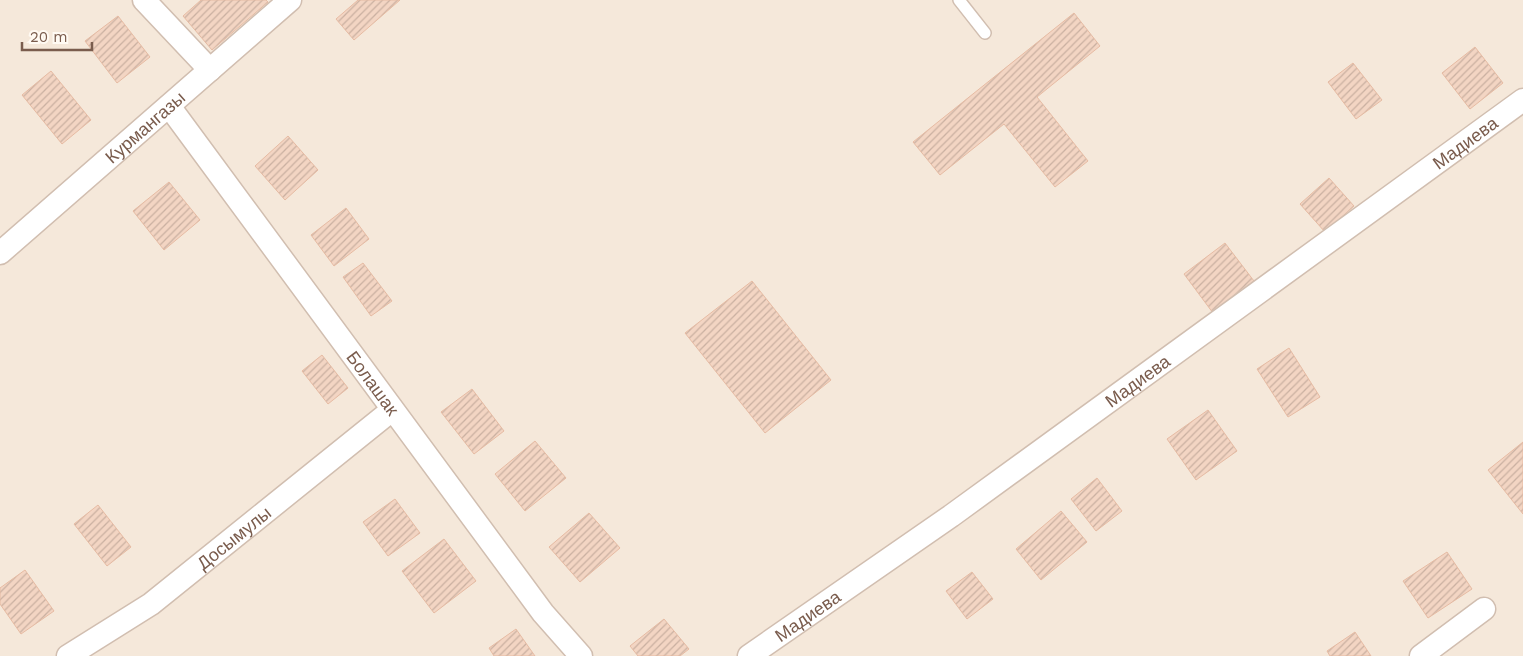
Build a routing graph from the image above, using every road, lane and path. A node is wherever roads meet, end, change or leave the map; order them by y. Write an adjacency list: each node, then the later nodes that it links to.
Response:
1 (144, 0): 5 (street)
2 (290, 0): 5 (street, Курмангазы)
3 (959, 0): 4 (lane)
4 (985, 33)
5 (210, 70): 7 (street, Курмангазы)
6 (1523, 100): 13 (street, Мадиева)
7 (169, 106): 8 (street, Курмангазы); 9 (street, Болашак)
8 (0, 253)
9 (392, 410): 11 (street, Досымулы); 12 (street, Болашак)
10 (1484, 609): 14 (street)
11 (68, 656)
12 (581, 656)
13 (749, 656)
14 (1421, 656)

